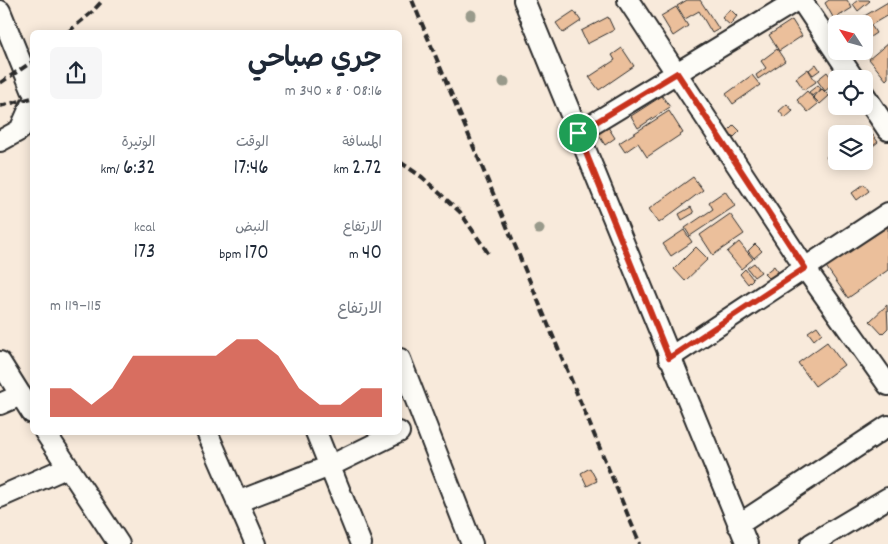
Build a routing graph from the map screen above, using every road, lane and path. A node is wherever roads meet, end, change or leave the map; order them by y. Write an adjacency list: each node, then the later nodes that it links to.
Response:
1 (525, 0): 11 (street)
2 (628, 0): 6 (street)
3 (799, 0): 5 (street); 6 (street)
4 (0, 11): 7 (street)
5 (848, 70)
6 (677, 73): 11 (street); 14 (street)
7 (30, 85)
8 (30, 108): 12 (street)
9 (873, 108): 10 (street)
10 (888, 130)
11 (578, 133): 15 (street)
12 (0, 140)
13 (888, 213): 14 (street)
14 (805, 268): 15 (street); 18 (street)
15 (669, 358): 34 (street)
16 (0, 362): 19 (street)
17 (402, 364): 22 (street)
18 (888, 385)
19 (21, 395): 20 (street); 21 (street)
20 (0, 404)
21 (30, 410)
22 (424, 421): 24 (street); 39 (street)
23 (888, 426): 34 (street)
24 (402, 431)
25 (48, 435): 30 (street)
26 (208, 435): 33 (street)
27 (317, 435): 29 (street)
28 (394, 435): 29 (street)
29 (330, 466): 33 (street); 38 (street)
30 (68, 467): 31 (street); 36 (street)
31 (0, 498)
32 (888, 498): 35 (street)
33 (237, 502): 37 (street)
34 (738, 525): 40 (street)
35 (837, 537): 41 (street)
36 (119, 544)
37 (256, 544)
38 (361, 544)
39 (472, 544)
40 (746, 544)
41 (811, 544)

